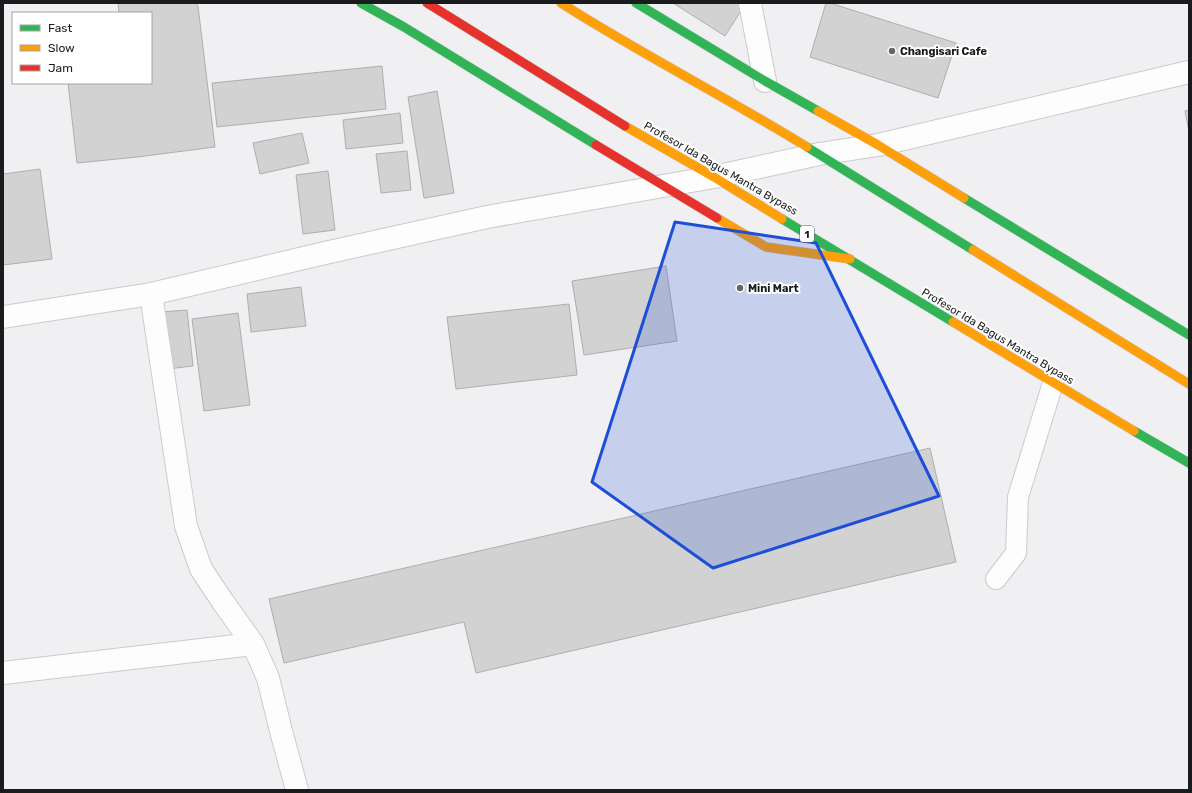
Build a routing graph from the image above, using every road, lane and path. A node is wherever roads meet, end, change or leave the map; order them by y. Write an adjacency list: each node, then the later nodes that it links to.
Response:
1 (361, 3): 11 (main road)
2 (427, 3): 10 (main road, Profesor Ida Bagus Mantra Bypass / 1)
3 (561, 3): 9 (main road)
4 (636, 3): 7 (main road)
5 (750, 3): 7 (street)
6 (1189, 72): 8 (street)
7 (765, 81): 8 (main road)
8 (878, 145): 9 (street); 15 (main road)
9 (819, 154): 10 (street); 17 (main road)
10 (714, 177): 11 (street); 12 (main road, Profesor Ida Bagus Mantra Bypass / 1)
11 (662, 186): 12 (main road); 13 (street)
12 (850, 259): 16 (main road, Profesor Ida Bagus Mantra Bypass / 1)
13 (151, 294): 14 (street); 20 (street)
14 (3, 317)
15 (1189, 335)
16 (1053, 384): 18 (main road, Profesor Ida Bagus Mantra Bypass / 1); 19 (lane)
17 (1189, 384)
18 (1189, 463)
19 (996, 580)
20 (253, 644): 21 (street); 22 (street)
21 (3, 673)
22 (297, 790)

